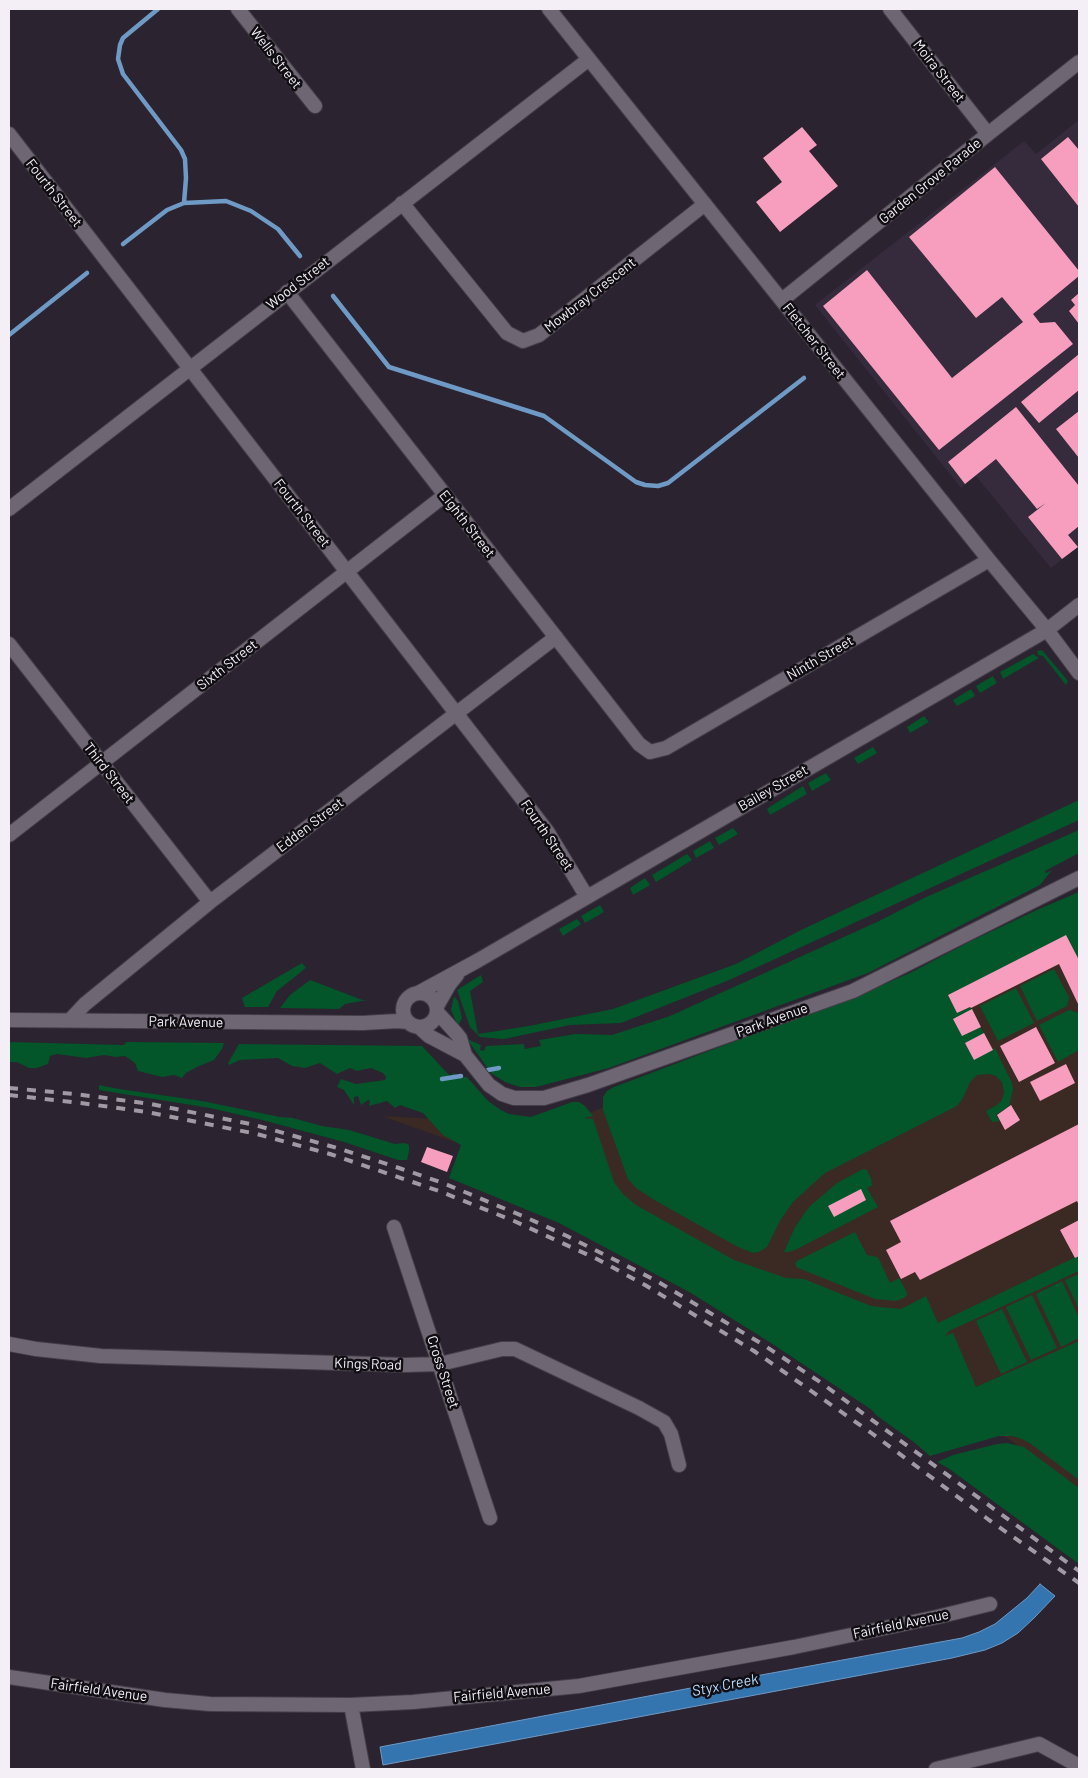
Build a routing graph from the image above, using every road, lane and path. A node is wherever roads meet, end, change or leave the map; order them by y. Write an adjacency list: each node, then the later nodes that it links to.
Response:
1 (238, 9): 6 (street, Wells Street)
2 (549, 9): 4 (street, Fletcher Street)
3 (890, 9): 7 (street, Moira Street)
4 (589, 59): 9 (street, Wood Street); 10 (street, Fletcher Street)
5 (1079, 62): 7 (street, Garden Grove Parade)
6 (315, 106)
7 (988, 134): 12 (street, Garden Grove Parade)
8 (11, 142): 13 (street, Fourth Street)
9 (402, 203): 10 (street, Mowbray Crescent); 11 (street, Wood Street)
10 (705, 204): 12 (street, Fletcher Street)
11 (288, 292): 13 (street, Wood Street); 14 (street, Eighth Street)
12 (782, 300): 16 (street, Fletcher Street)
13 (190, 368): 15 (street, Wood Street); 17 (street, Fourth Street)
14 (445, 496): 17 (street, Sixth Street); 20 (street, Eighth Street)
15 (9, 509)
16 (989, 560): 19 (street, Fletcher Street); 24 (street, Ninth Street)
17 (348, 571): 23 (street, Fourth Street); 25 (street, Sixth Street)
18 (1079, 605): 19 (street, Bailey Street)
19 (1047, 630): 22 (street, Fletcher Street); 28 (street, Bailey Street)
20 (556, 637): 23 (street, Edden Street); 24 (street, Eighth Street)
21 (9, 644): 25 (street, Third Street)
22 (1079, 673)
23 (456, 713): 28 (street, Fourth Street); 29 (street, Edden Street)
24 (650, 752)
25 (101, 764): 26 (street, Sixth Street); 29 (street, Third Street)
26 (9, 835)
27 (1079, 878): 38 (street, Park Avenue)
28 (588, 897): 30 (street, Bailey Street)
29 (210, 902): 35 (street, Edden Street)
30 (464, 968): 31 (street, Bailey Street); 33 (street, Bailey Street)
31 (420, 992): 32 (street); 33 (street)
32 (403, 1006): 36 (street, Park Avenue); 37 (street)
33 (437, 1009): 37 (street); 38 (street, Park Avenue)
34 (9, 1020): 35 (street, Park Avenue)
35 (70, 1020): 36 (street, Park Avenue)
36 (363, 1023): 37 (street, Park Avenue)
37 (414, 1025): 38 (street, Park Avenue)
38 (465, 1056)
39 (394, 1227): 41 (street, Cross Street)
40 (9, 1344): 41 (street, Kings Road)
41 (440, 1364): 42 (street, Kings Road); 43 (street, Cross Street)
42 (679, 1465)
43 (490, 1518)
44 (990, 1604): 46 (street, Fairfield Avenue)
45 (9, 1677): 46 (street, Fairfield Avenue)
46 (351, 1705): 48 (street)
47 (1079, 1766): 49 (street)
48 (362, 1769)
49 (936, 1769)

